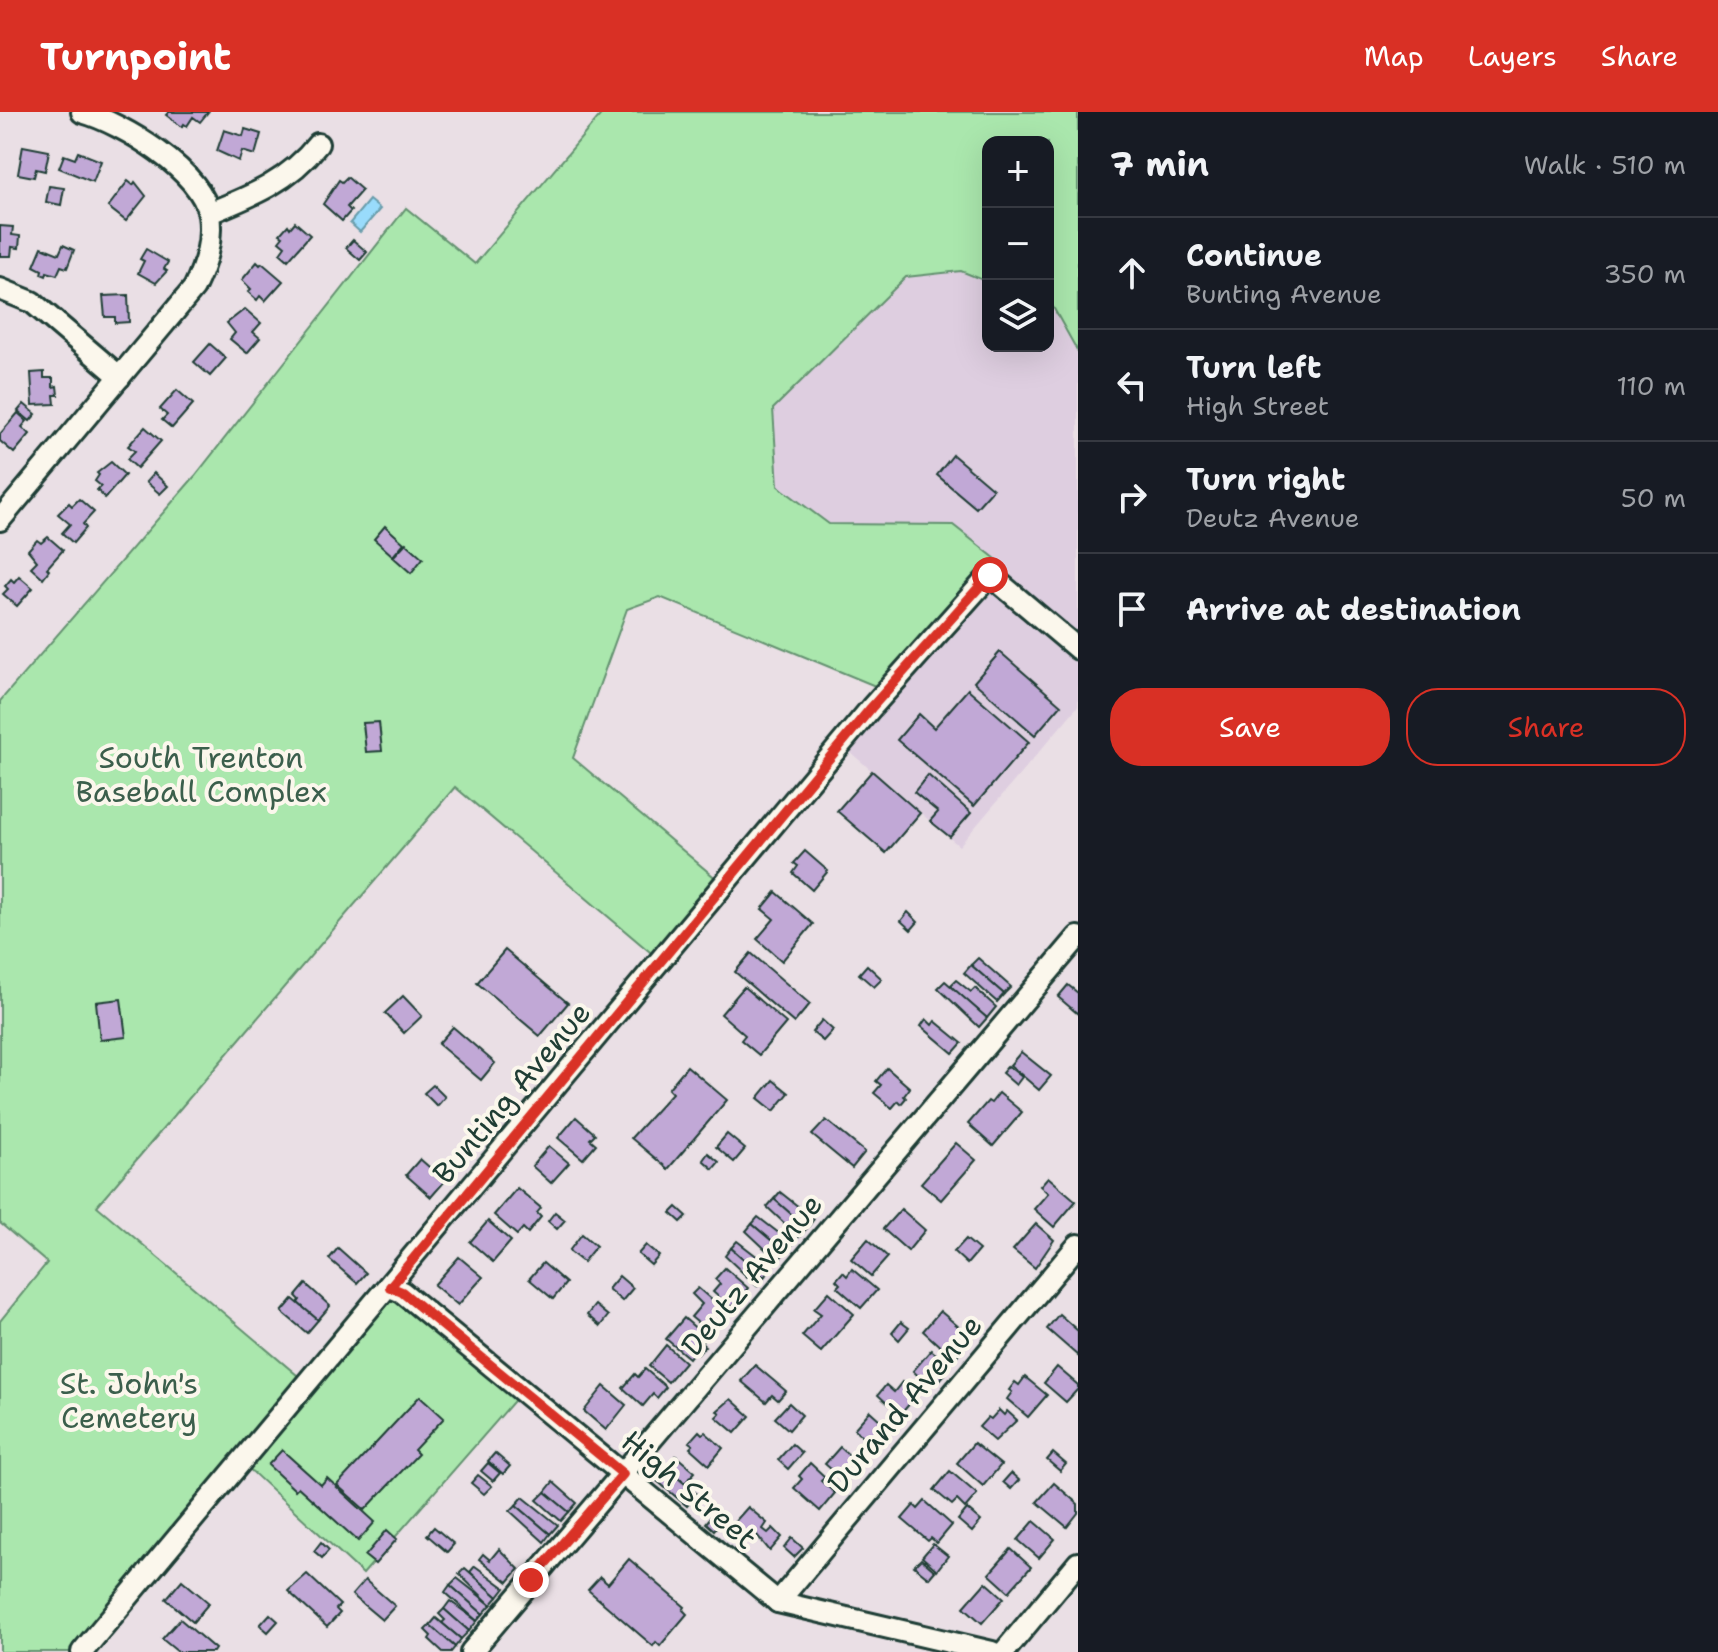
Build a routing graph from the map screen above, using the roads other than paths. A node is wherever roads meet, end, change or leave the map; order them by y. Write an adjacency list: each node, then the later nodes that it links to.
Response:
1 (82, 112): 3 (street)
2 (318, 144): 3 (street)
3 (209, 213): 5 (street)
4 (0, 289): 5 (street)
5 (120, 377): 6 (street)
6 (0, 520)
7 (1078, 649): 10 (street, Bunting Avenue)
8 (1078, 937): 11 (street, Deutz Avenue)
9 (1078, 1245): 13 (street, Durand Avenue)
10 (390, 1287): 11 (street, High Street); 14 (street, Bunting Avenue)
11 (623, 1474): 13 (street, High Street); 15 (street, Deutz Avenue)
12 (1078, 1563): 17 (street)
13 (778, 1602): 16 (street, High Street)
14 (82, 1652)
15 (471, 1652)
16 (992, 1652)
17 (1004, 1652)

